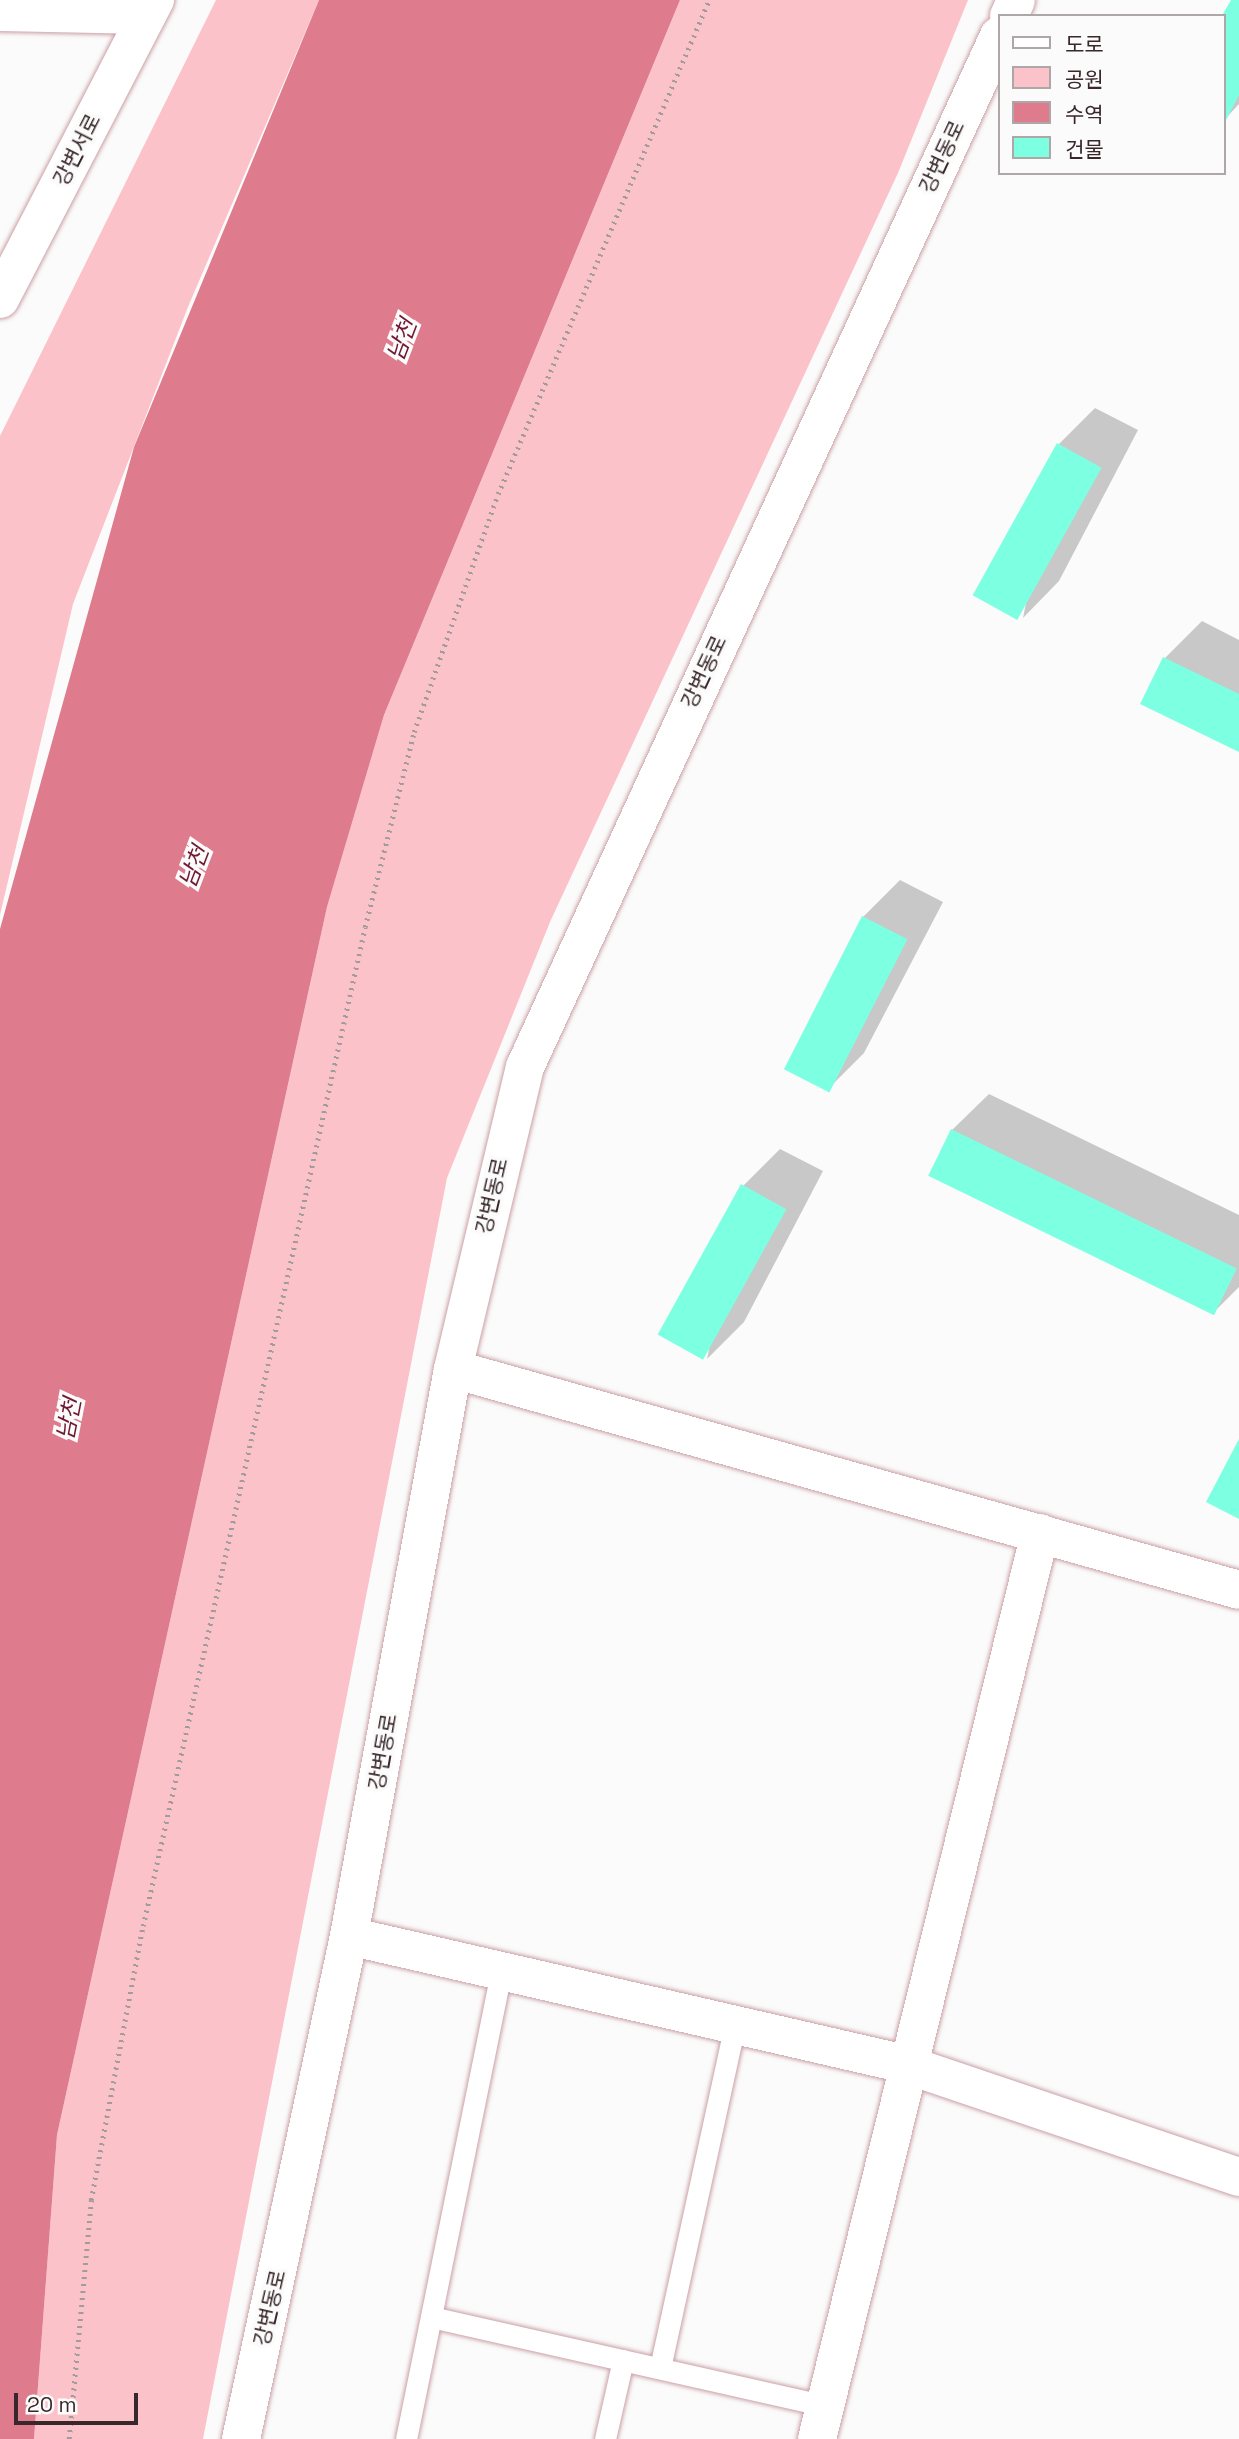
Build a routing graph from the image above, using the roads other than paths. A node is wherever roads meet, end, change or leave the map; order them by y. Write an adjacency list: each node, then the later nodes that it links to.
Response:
1 (151, 8): 2 (street); 4 (street, 강변서로)
2 (0, 12)
3 (998, 38): 5 (street, 강변동로)
4 (0, 299)
5 (453, 1369): 6 (street); 8 (street, 강변동로)
6 (1040, 1533): 7 (street); 11 (street)
7 (1239, 1590)
8 (349, 1936): 9 (street); 17 (street, 강변동로)
9 (501, 1972): 10 (street); 13 (lane)
10 (735, 2025): 11 (street); 15 (lane)
11 (905, 2064): 12 (street); 16 (street)
12 (1239, 2177)
13 (431, 2316): 14 (lane); 18 (lane)
14 (623, 2360): 15 (lane); 19 (lane)
15 (660, 2368): 16 (lane)
16 (821, 2422)
17 (241, 2439)
18 (406, 2439)
19 (605, 2439)

